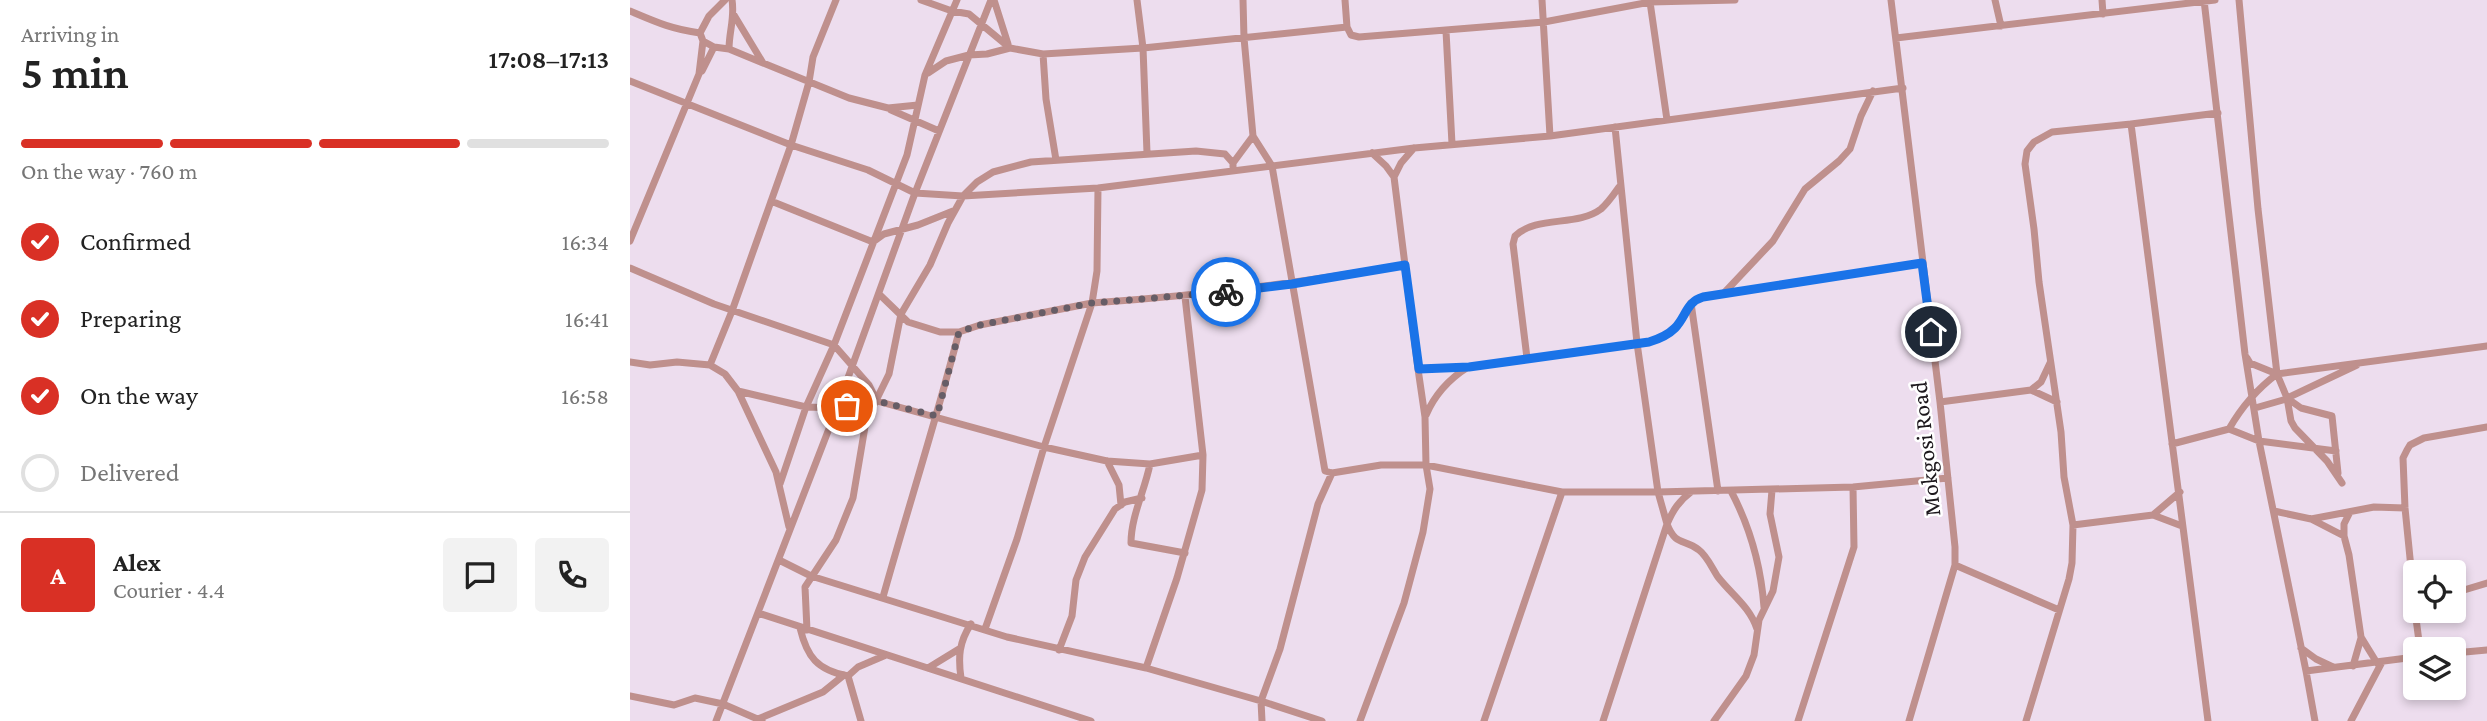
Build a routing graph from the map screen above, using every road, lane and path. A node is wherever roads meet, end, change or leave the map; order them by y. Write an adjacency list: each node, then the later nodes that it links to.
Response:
1 (725, 0): 28 (street)
2 (732, 0): 22 (street)
3 (836, 0): 41 (street)
4 (921, 0): 20 (street)
5 (957, 0): 20 (street)
6 (992, 0): 24 (street); 32 (street)
7 (1138, 0): 33 (street)
8 (1243, 0): 29 (street)
9 (1345, 0): 26 (street)
10 (1542, 0): 23 (street)
11 (1735, 0): 18 (street)
12 (1891, 0): 30 (street, Mokgosi Road)
13 (1995, 0): 25 (street)
14 (2102, 0): 21 (street)
15 (2204, 0): 16 (street); 21 (street); 47 (street)
16 (2216, 0)
17 (2239, 0): 98 (street)
18 (1650, 2): 23 (street); 48 (street)
19 (630, 11): 28 (street)
20 (952, 11): 24 (street); 39 (street)
21 (2103, 14): 25 (street)
22 (734, 15): 34 (street); 37 (street)
23 (1544, 22): 27 (street); 53 (street)
24 (981, 24): 32 (street); 36 (street)
25 (2001, 26): 30 (street)
26 (1347, 27): 27 (street); 29 (street)
27 (1446, 31): 55 (street)
28 (701, 37): 31 (street); 38 (street)
29 (1244, 38): 33 (street); 54 (street)
30 (1896, 38): 42 (street, Mokgosi Road)
31 (715, 47): 34 (street); 38 (street)
32 (1010, 48): 35 (street); 36 (street)
33 (1143, 48): 35 (street); 58 (street)
34 (729, 49): 37 (street)
35 (1043, 54): 60 (street)
36 (969, 55): 39 (street); 52 (street)
37 (764, 63): 41 (street)
38 (699, 74): 44 (street)
39 (925, 75): 45 (street)
40 (630, 81): 44 (street)
41 (809, 82): 46 (street); 56 (street)
42 (1903, 88): 43 (street); 74 (street, Mokgosi Road)
43 (1873, 92): 48 (street); 78 (street)
44 (686, 105): 56 (street); 72 (street)
45 (918, 105): 46 (street); 49 (street)
46 (888, 108): 49 (street)
47 (2218, 113): 50 (street); 89 (street)
48 (1667, 120): 51 (street)
49 (915, 121): 52 (street); 64 (street)
50 (2131, 124): 93 (street); 114 (street)
51 (1615, 127): 53 (street); 65 (street)
52 (939, 131): 67 (street)
53 (1550, 135): 55 (street)
54 (1253, 136): 61 (street); 62 (street)
55 (1452, 144): 57 (street)
56 (791, 145): 64 (street); 69 (street)
57 (1414, 148): 59 (street); 63 (street)
58 (1147, 153): 60 (street); 61 (street)
59 (1372, 153): 62 (street); 63 (street)
60 (1056, 160): 68 (street)
61 (1233, 166): 62 (street); 66 (street)
62 (1272, 166): 77 (street)
63 (1394, 177): 75 (street)
64 (897, 182): 67 (street); 73 (street)
65 (1619, 187): 86 (street); 90 (street)
66 (1098, 188): 68 (street); 82 (street)
67 (915, 192): 68 (street); 71 (street)
68 (963, 196): 70 (street)
69 (771, 201): 73 (street); 83 (street)
70 (954, 211): 71 (street); 84 (street)
71 (902, 229): 73 (street); 79 (street)
72 (630, 241)
73 (873, 242): 87 (street)
74 (1922, 263): 78 (street); 104 (street, Mokgosi Road)
75 (1405, 265): 77 (street); 97 (street)
76 (630, 268): 83 (street)
77 (1292, 284): 80 (street); 122 (street)
78 (1723, 293): 81 (street)
79 (879, 294): 84 (street); 95 (street)
80 (1185, 297): 82 (street); 118 (street)
81 (1691, 302): 86 (street); 128 (street)
82 (1092, 303): 85 (street); 115 (street)
83 (732, 311): 87 (street); 94 (street)
84 (901, 314): 85 (street); 103 (street)
85 (959, 332): 109 (street)
86 (1637, 343): 90 (street); 131 (street)
87 (834, 345): 95 (street); 106 (street)
88 (2487, 346): 91 (street)
89 (2245, 354): 98 (street); 101 (street)
90 (1527, 358): 96 (street)
91 (2366, 361): 98 (street); 102 (street)
92 (630, 362): 94 (street)
93 (2050, 363): 99 (street); 105 (street)
94 (710, 365): 100 (street)
95 (851, 367): 103 (street); 107 (street)
96 (1469, 367): 97 (street); 110 (street)
97 (1419, 369): 110 (street)
98 (2277, 374): 101 (street); 102 (street)
99 (2031, 390): 104 (street); 105 (street)
100 (738, 391): 106 (street); 124 (street)
101 (2253, 395): 108 (street); 112 (street)
102 (2287, 398): 108 (street); 116 (street); 117 (street)
103 (877, 401): 107 (street); 109 (street); 149 (street)
104 (1940, 402): 123 (street, Mokgosi Road)
105 (2057, 402): 141 (street)
106 (806, 407): 107 (street); 124 (street)
107 (837, 408): 143 (street)
108 (2255, 408): 113 (street)
109 (937, 416): 115 (street); 152 (street)
110 (1425, 417): 121 (street)
111 (2487, 428): 135 (street)
112 (2229, 429): 113 (street); 114 (street)
113 (2259, 441): 116 (street); 136 (street)
114 (2172, 443): 132 (street)
115 (1044, 447): 119 (street); 158 (street)
116 (2316, 448): 117 (street); 117 (street)
117 (2336, 451)
118 (1203, 455): 120 (street); 145 (street)
119 (1107, 461): 120 (street); 134 (street)
120 (1150, 464): 133 (street)
121 (1426, 465): 122 (street); 130 (street); 185 (street)
122 (1332, 473): 177 (street)
123 (1948, 478): 125 (street); 148 (street, Mokgosi Road)
124 (780, 484): 143 (street)
125 (1853, 487): 126 (street); 189 (street)
126 (1772, 490): 129 (street); 153 (street)
127 (1692, 491): 128 (street); 131 (street); 140 (street)
128 (1718, 491): 129 (street)
129 (1731, 491): 153 (street)
130 (1562, 492): 131 (street); 186 (street)
131 (1658, 492): 140 (street)
132 (2180, 492): 138 (street); 142 (street)
133 (1142, 498): 134 (street); 145 (street)
134 (1121, 505): 163 (street)
135 (2405, 509): 137 (street); 147 (street)
136 (2274, 511): 139 (street); 161 (street)
137 (2350, 512): 139 (street); 144 (street)
138 (2153, 515): 141 (street); 142 (street)
139 (2311, 519): 144 (street)
140 (1667, 524): 159 (street); 187 (street)
141 (2073, 525): 154 (street)
142 (2182, 526): 192 (street)
143 (789, 529): 146 (street)
144 (2344, 536): 160 (street)
145 (1185, 553): 171 (street)
146 (779, 560): 149 (street); 155 (street)
147 (2410, 560)
148 (1955, 565): 154 (street); 190 (street, Mokgosi Road)
149 (811, 576): 152 (street); 157 (street)
150 (2487, 583): 151 (street)
151 (2466, 589)
152 (884, 597): 156 (street)
153 (1764, 609): 159 (street)
154 (2059, 610): 191 (street)
155 (758, 613): 157 (street); 178 (street)
156 (971, 624): 158 (street); 162 (street)
157 (803, 629): 166 (street); 174 (street)
158 (985, 629): 163 (street)
159 (1757, 629): 188 (street)
160 (2361, 637): 168 (street); 169 (street)
161 (2301, 648): 172 (street); 173 (street)
162 (959, 649): 170 (street); 175 (street)
163 (1059, 650): 171 (street)
164 (2487, 650): 165 (street)
165 (2466, 652)
166 (886, 655): 170 (street); 174 (street)
167 (2403, 659): 168 (street)
168 (2380, 663): 169 (street); 194 (street)
169 (2353, 666): 172 (street)
170 (928, 668): 175 (street)
171 (1146, 668): 177 (street)
172 (2336, 668): 173 (street)
173 (2306, 671): 193 (street)
174 (846, 675): 179 (street); 181 (street)
175 (961, 678): 182 (street)
176 (630, 696): 178 (street)
177 (1261, 701): 183 (street); 184 (street)
178 (723, 704): 179 (street); 180 (street)
179 (760, 720)
180 (716, 721)
181 (861, 721)
182 (1091, 721)
183 (1262, 721)
184 (1322, 721)
185 (1360, 721)
186 (1484, 721)
187 (1602, 721)
188 (1714, 721)
189 (1798, 721)
190 (1909, 721)
191 (2026, 721)
192 (2208, 721)
193 (2315, 721)
194 (2351, 721)

